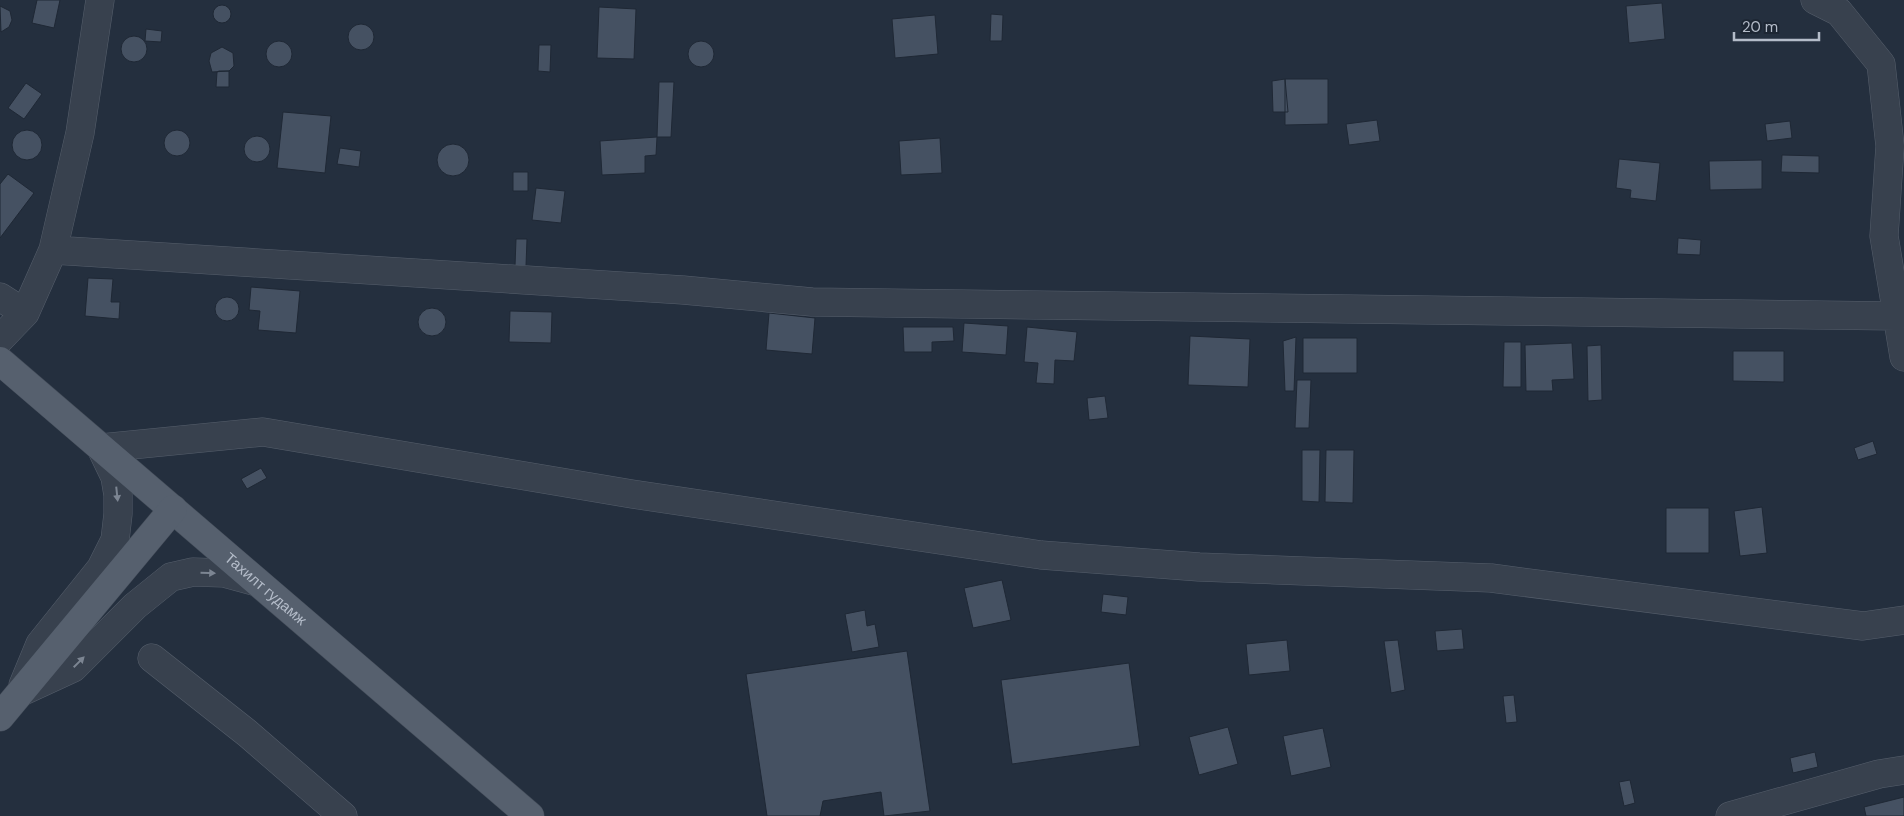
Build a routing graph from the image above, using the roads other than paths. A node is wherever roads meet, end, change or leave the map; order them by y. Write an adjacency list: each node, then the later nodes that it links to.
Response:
1 (100, 0): 3 (street)
2 (1815, 0): 6 (street)
3 (53, 250): 5 (street); 6 (street)
4 (0, 297): 5 (street)
5 (25, 313): 7 (street)
6 (1896, 316): 8 (street)
7 (0, 339)
8 (1904, 357)
9 (0, 361): 10 (main road, Тахилт гудамж)
10 (101, 448): 11 (main road, Тахилт гудамж); 13 (street); 15 (street, one-way to 15)
11 (173, 509): 12 (main road, Тахилт гудамж); 15 (main road)
12 (257, 582): 15 (street, one-way to 12); 19 (main road, Тахилт гудамж)
13 (1904, 620)
14 (152, 658): 18 (street)
15 (21, 692): 16 (main road)
16 (0, 717)
17 (1904, 770): 20 (street)
18 (343, 816)
19 (530, 816)
20 (1730, 816)

